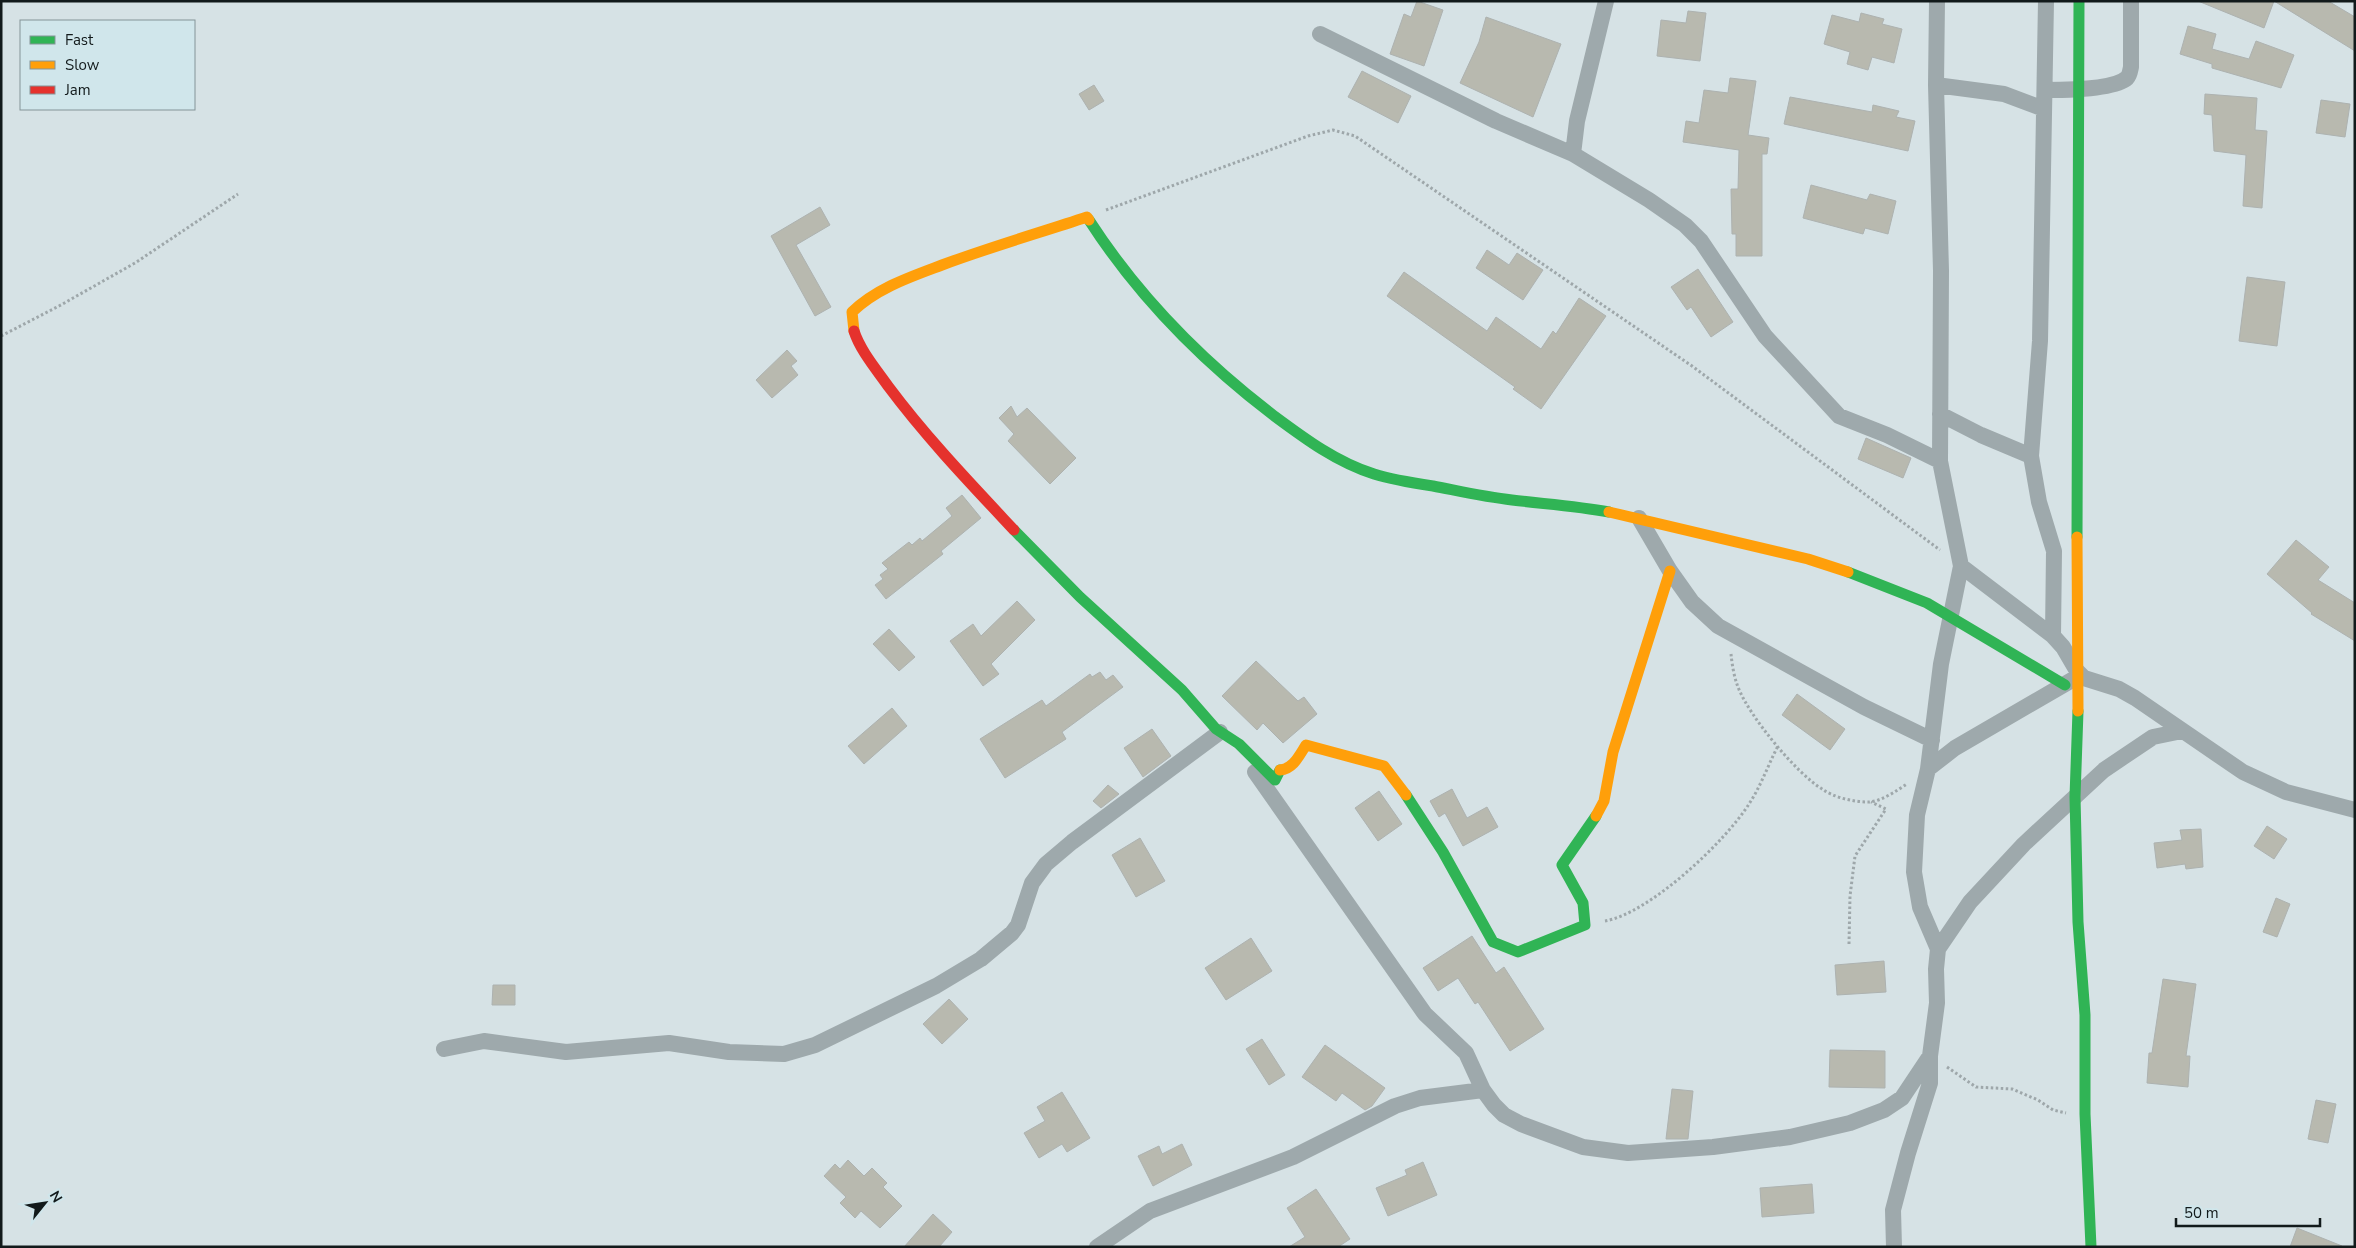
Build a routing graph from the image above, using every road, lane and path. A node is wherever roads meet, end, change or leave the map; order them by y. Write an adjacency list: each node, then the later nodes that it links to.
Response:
1 (1606, 1): 11 (street)
2 (1936, 1): 7 (street)
3 (2046, 1): 8 (street)
4 (2079, 1): 9 (street)
5 (2131, 1): 9 (street)
6 (1320, 34): 11 (street)
7 (1936, 84): 10 (street); 15 (street)
8 (2045, 90): 9 (street); 10 (street)
9 (2079, 90): 24 (street)
10 (2044, 109): 16 (street)
11 (1574, 154): 17 (street)
12 (238, 194): 14 (path)
13 (1087, 217): 18 (street); 19 (path); 26 (street)
14 (1, 336)
15 (1940, 414): 16 (street); 17 (street)
16 (2031, 456): 23 (street)
17 (1940, 462): 19 (street)
18 (1639, 518): 20 (street); 21 (street)
19 (1961, 566): 21 (street); 23 (street)
20 (1670, 571): 22 (street); 26 (street)
21 (1950, 616): 24 (street); 27 (street)
22 (1729, 633): 27 (street); 28 (path)
23 (2053, 636): 24 (street)
24 (2073, 677): 25 (street); 29 (street); 30 (street)
25 (2182, 731): 30 (street); 32 (street)
26 (1226, 736): 36 (street); 38 (street)
27 (1932, 740): 29 (street)
28 (1778, 746): 31 (path); 33 (path)
29 (1928, 769): 31 (path); 35 (street)
30 (2075, 797): 35 (street); 39 (street)
31 (1871, 802): 34 (path)
32 (2355, 810)
33 (1598, 919)
34 (1849, 944)
35 (1938, 949): 37 (street)
36 (444, 1049)
37 (1930, 1056): 38 (street); 39 (path); 41 (street)
38 (1483, 1090): 40 (street)
39 (2085, 1114): 42 (street)
40 (1097, 1247)
41 (1894, 1247)
42 (2091, 1247)

